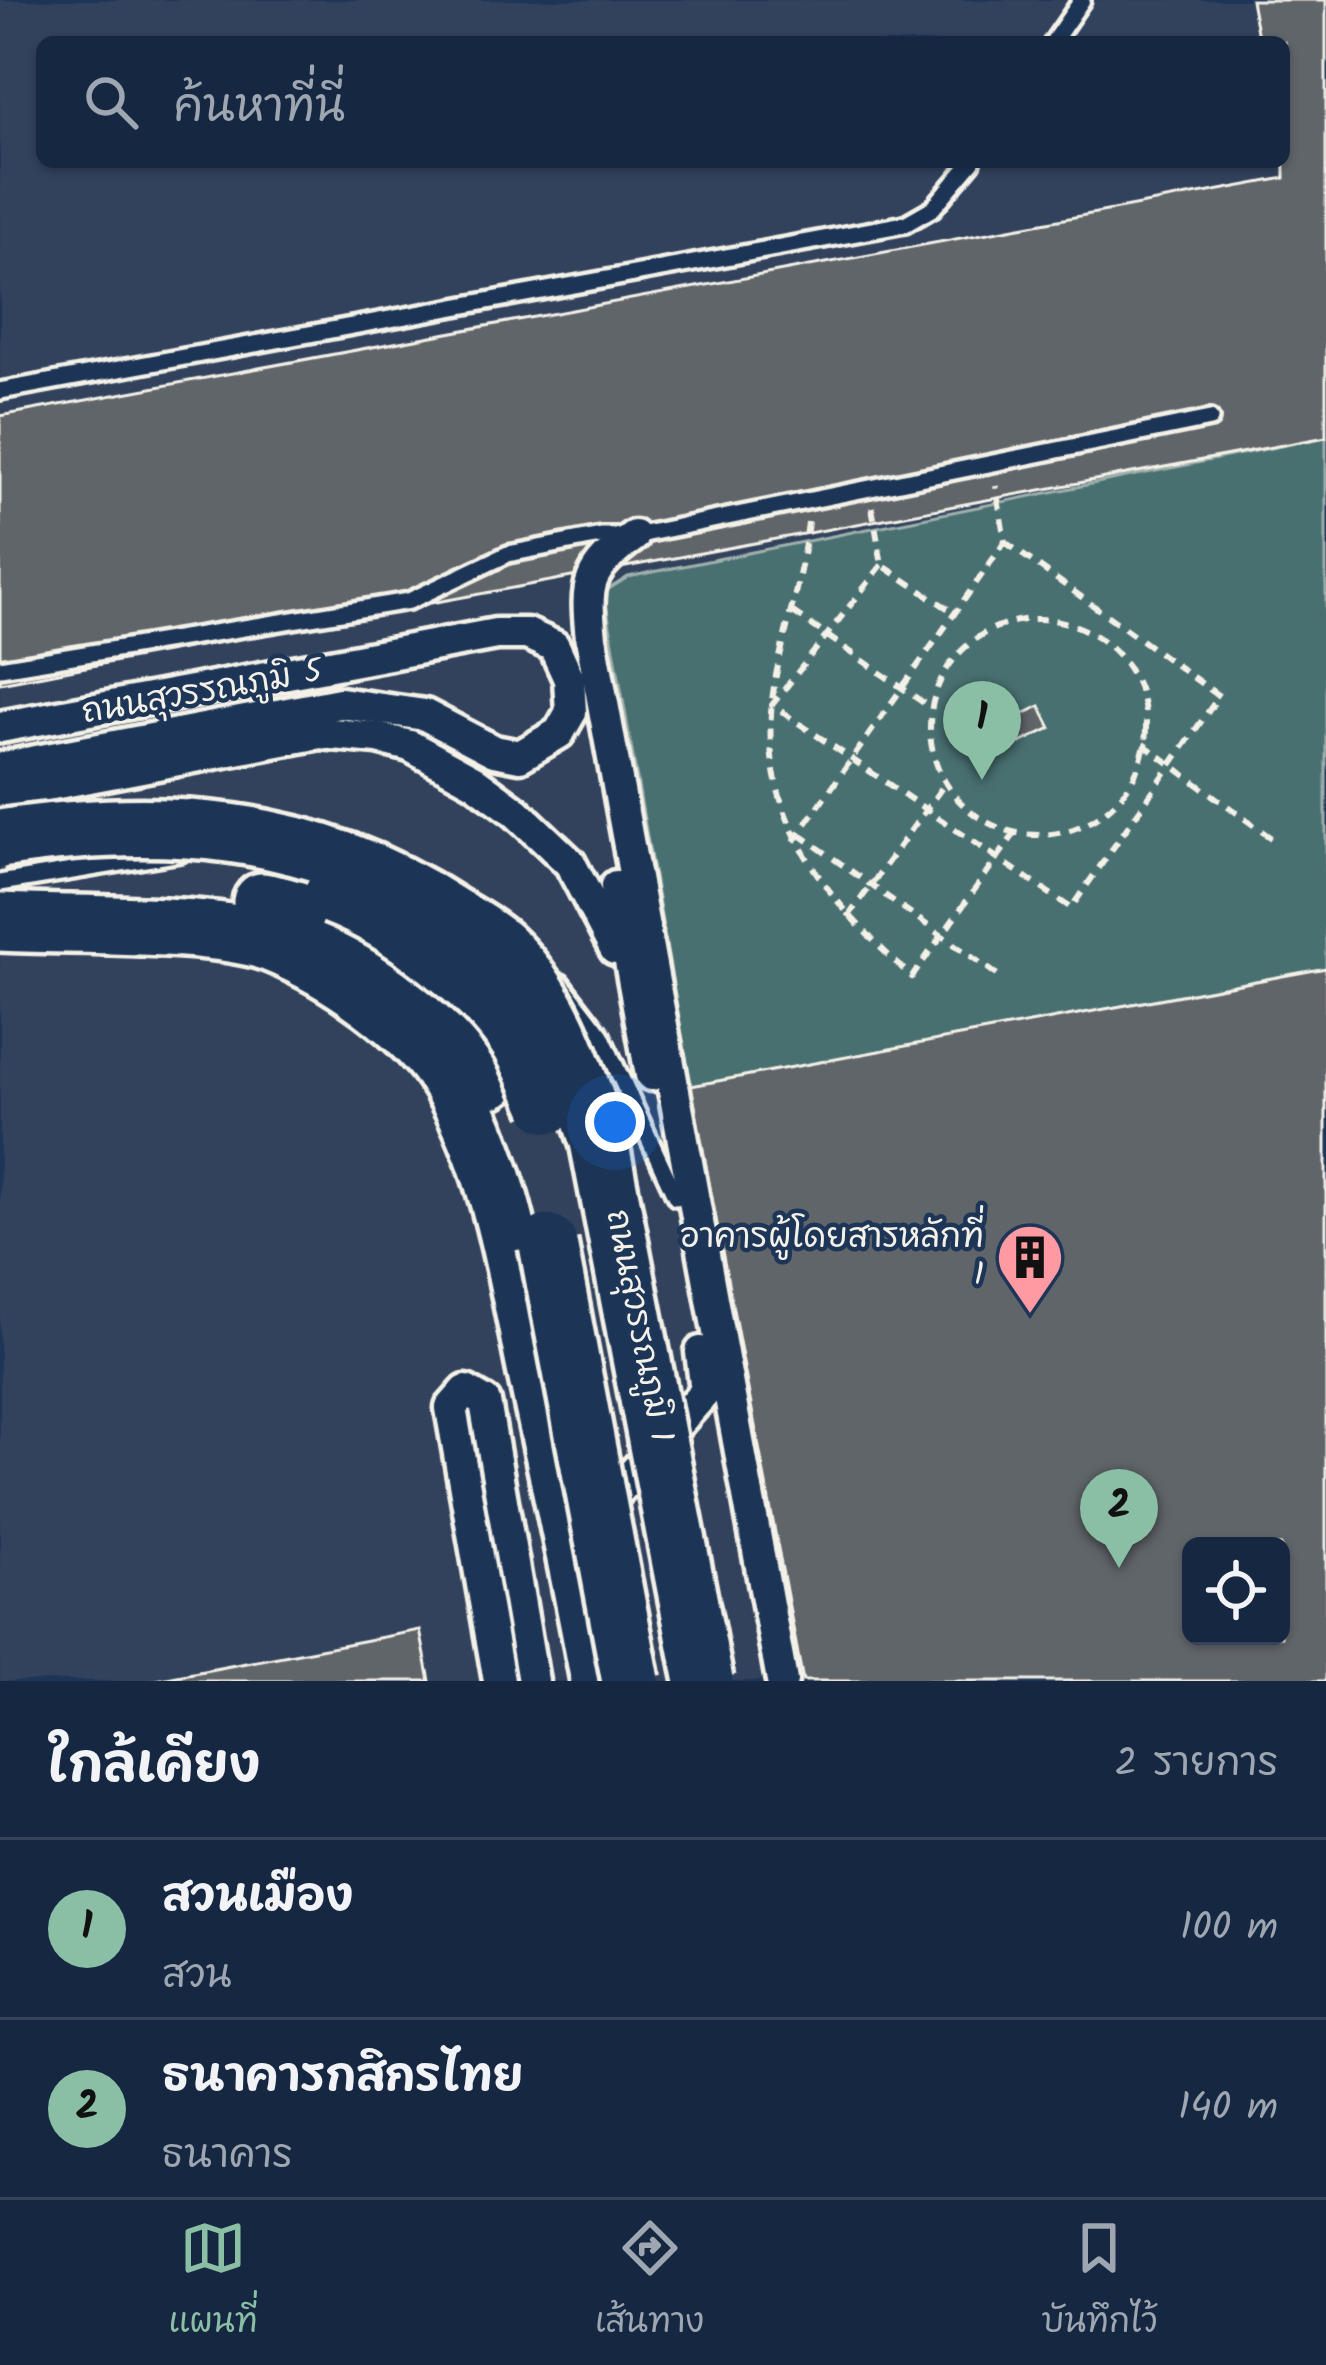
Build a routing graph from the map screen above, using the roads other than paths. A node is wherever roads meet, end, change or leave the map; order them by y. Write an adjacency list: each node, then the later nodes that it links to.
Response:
1 (1082, 0): 2 (lane)
2 (1057, 36)
3 (967, 168): 4 (lane)
4 (0, 391)
5 (1210, 419): 6 (lane)
6 (634, 536): 7 (street); 8 (lane)
7 (591, 638): 9 (street, ถนนสุวรรณภูมิ 5); 9 (street)
8 (0, 668)
9 (586, 692): 10 (street, ถนนสุวรรณภูมิ 5); 11 (street, ถนนสุวรรณภูมิ 5); 18 (street); 24 (street)
10 (0, 727)
11 (0, 768)
12 (0, 794): 18 (street)
13 (0, 839): 23 (highway, ถนนสุวรรณภูมิ 1, bridge)
14 (0, 867): 20 (highway, ถนนสุวรรณภูมิ 1, bridge)
15 (0, 883): 19 (lane)
16 (0, 897): 20 (highway, bridge)
17 (0, 922): 20 (highway)
18 (634, 992): 19 (street)
19 (676, 1197): 20 (street)
20 (625, 1680)
21 (499, 1681): 22 (street)
22 (532, 1681)
23 (704, 1681)
24 (782, 1681)

